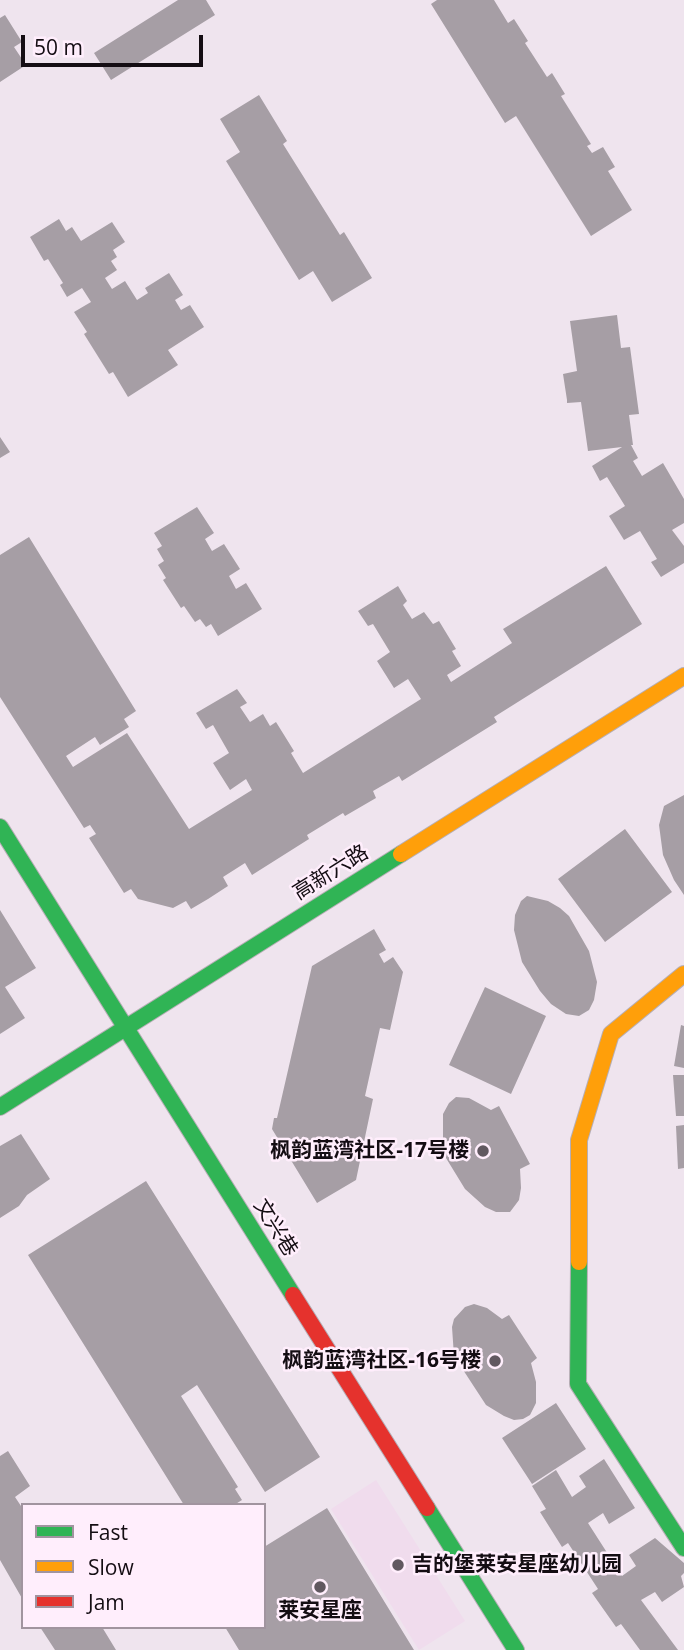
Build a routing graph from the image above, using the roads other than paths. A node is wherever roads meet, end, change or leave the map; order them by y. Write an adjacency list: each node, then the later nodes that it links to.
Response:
1 (684, 676): 4 (street, 高新六路)
2 (0, 827): 4 (street, 文兴巷)
3 (684, 974): 6 (street)
4 (124, 1028): 5 (street, 高新六路); 7 (street, 文兴巷)
5 (0, 1107)
6 (684, 1548)
7 (516, 1650)

